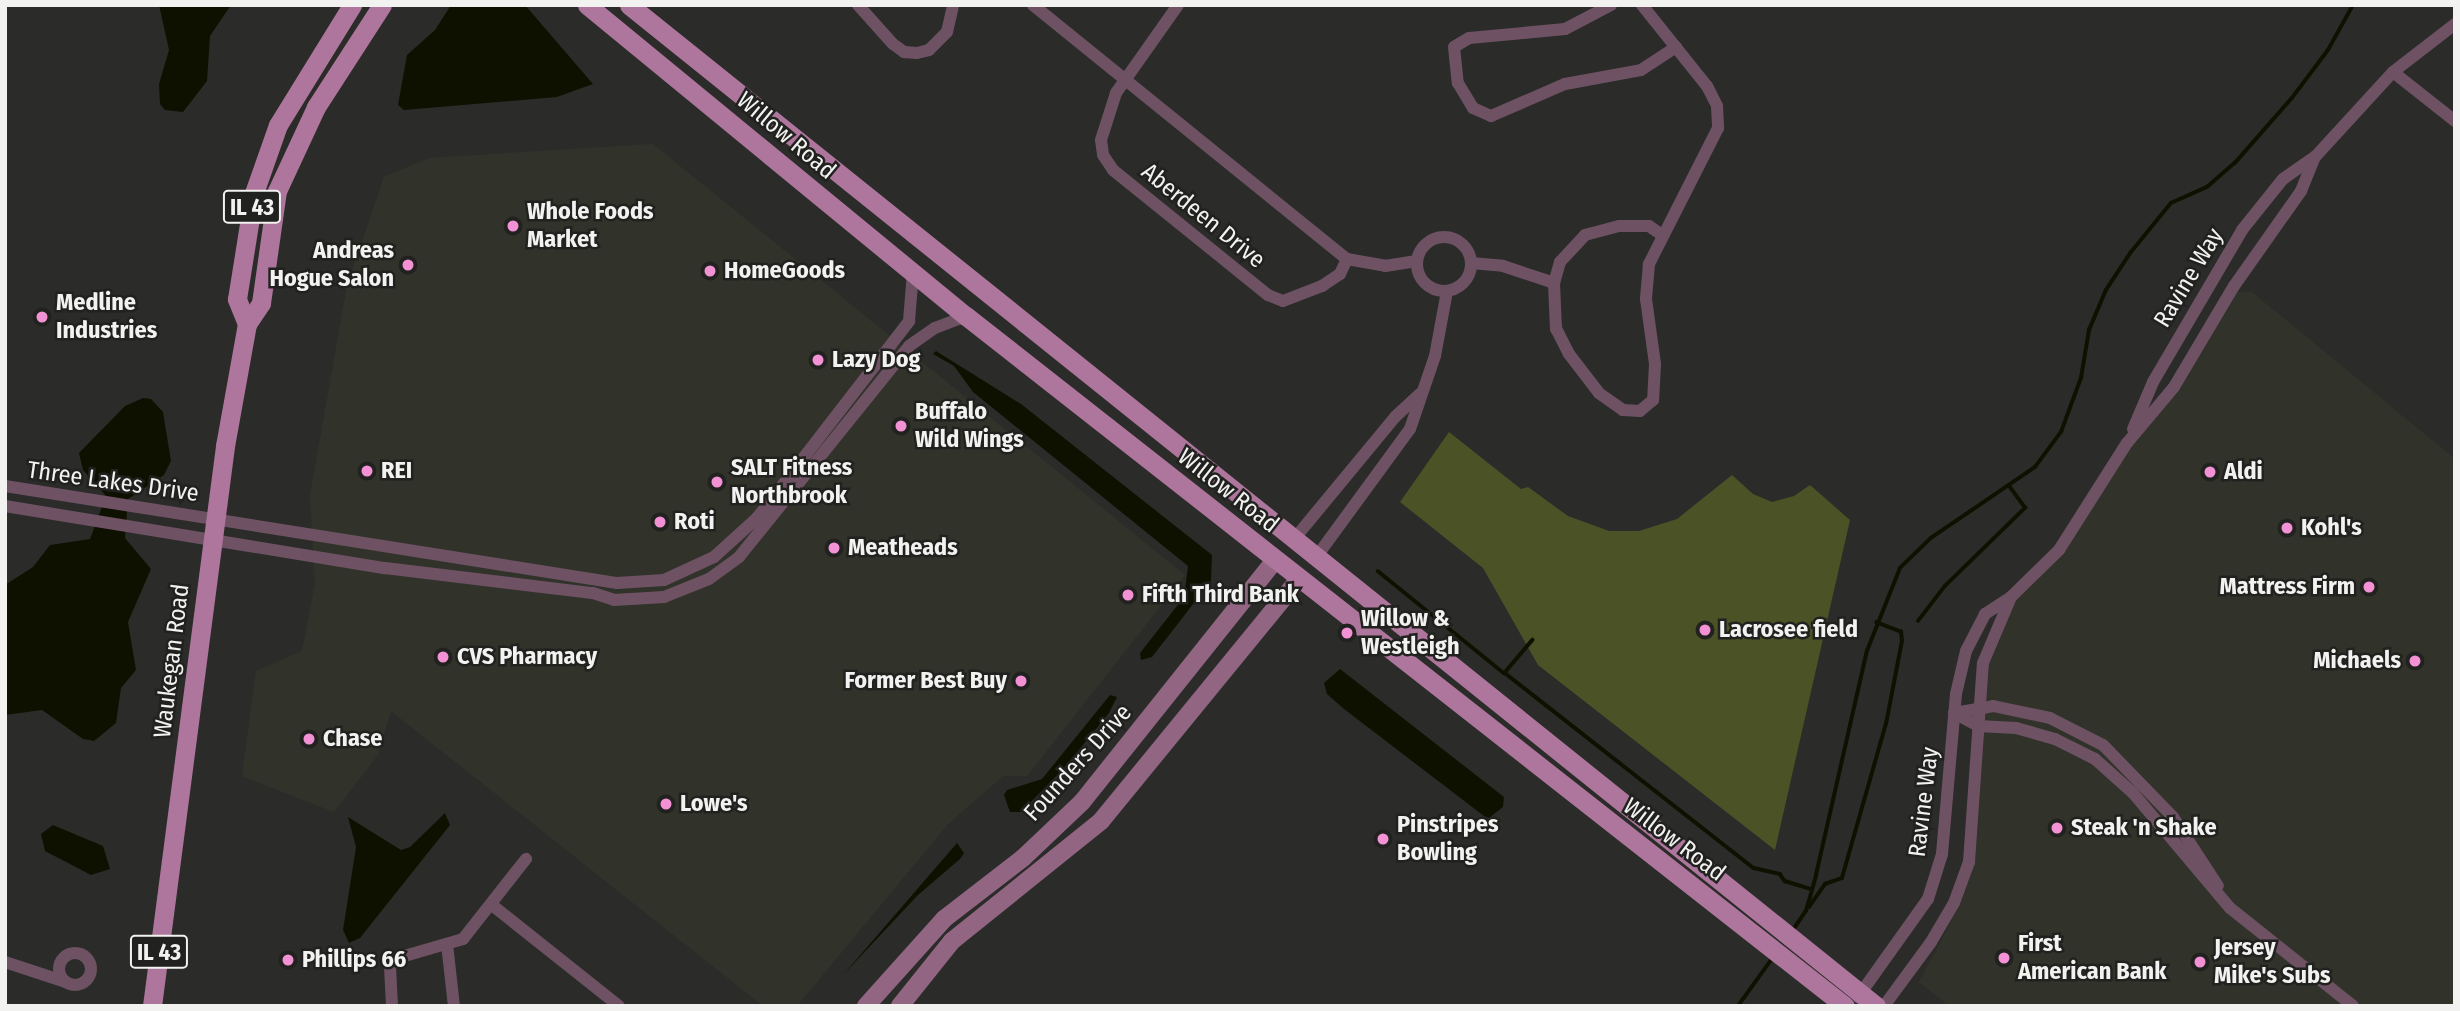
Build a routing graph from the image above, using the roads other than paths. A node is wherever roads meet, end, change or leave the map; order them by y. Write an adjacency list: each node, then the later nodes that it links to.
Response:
1 (352, 5): 25 (main road, Waukegan Road / IL 43)
2 (382, 5): 25 (main road, Waukegan Road / IL 43)
3 (587, 5): 21 (main road, Willow Road)
4 (629, 5): 31 (main road, Willow Road)
5 (858, 5): 6 (street)
6 (953, 5)
7 (1033, 5): 14 (street)
8 (1178, 5): 14 (street)
9 (1611, 5): 12 (street)
10 (1642, 5): 12 (street)
11 (2455, 24): 13 (street, Ravine Way)
12 (1676, 47): 17 (street)
13 (2393, 72): 15 (street); 16 (street, Ravine Way)
14 (1124, 79): 18 (street); 18 (street, Aberdeen Drive)
15 (2455, 121)
16 (2315, 157): 27 (street, Ravine Way); 27 (street, Ravine Way)
17 (1662, 235): 22 (street); 22 (street)
18 (1347, 259): 19 (street)
19 (1417, 261): 20 (street); 23 (street)
20 (1471, 263): 22 (street); 23 (street)
21 (914, 272): 24 (main road, Willow Road); 30 (street, Three Lakes Drive)
22 (1554, 283)
23 (1447, 291): 26 (street)
24 (966, 316): 32 (street, Three Lakes Drive); 34 (main road, Willow Road)
25 (247, 324): 30 (main road, Waukegan Road / IL 43)
26 (1420, 394): 31 (street); 33 (street)
27 (2127, 443): 36 (street, Ravine Way)
28 (5, 486): 30 (street, Three Lakes Drive)
29 (5, 506): 32 (street, Three Lakes Drive)
30 (214, 518): 32 (main road, Waukegan Road / IL 43)
31 (1295, 538): 33 (main road, Willow Road); 34 (main road)
32 (211, 541): 49 (main road, Waukegan Road / IL 43)
33 (1317, 556): 35 (main road); 43 (main road, Willow Road)
34 (1275, 560): 35 (main road, Willow Road); 53 (main road, Founders Drive)
35 (1299, 579): 43 (main road, Willow Road); 54 (main road, Founders Drive)
36 (2011, 597): 37 (street, Ravine Way); 38 (street, Ravine Way)
37 (1979, 705): 38 (street); 39 (street, Ravine Way); 42 (street)
38 (1954, 713): 39 (street); 48 (street, Ravine Way)
39 (1978, 726): 42 (street); 56 (street, Ravine Way)
40 (526, 859): 41 (street)
41 (492, 905): 44 (street); 52 (street)
42 (2230, 908): 57 (street)
43 (1773, 936): 45 (main road, Willow Road)
44 (447, 944): 50 (street); 51 (street)
45 (1797, 954): 48 (main road, Willow Road); 55 (main road, Willow Road)
46 (5, 962): 47 (street)
47 (66, 982)
48 (1863, 1002)
49 (152, 1006)
50 (392, 1006)
51 (454, 1006)
52 (619, 1006)
53 (866, 1006)
54 (900, 1006)
55 (1845, 1006)
56 (1884, 1006)
57 (2353, 1006)

